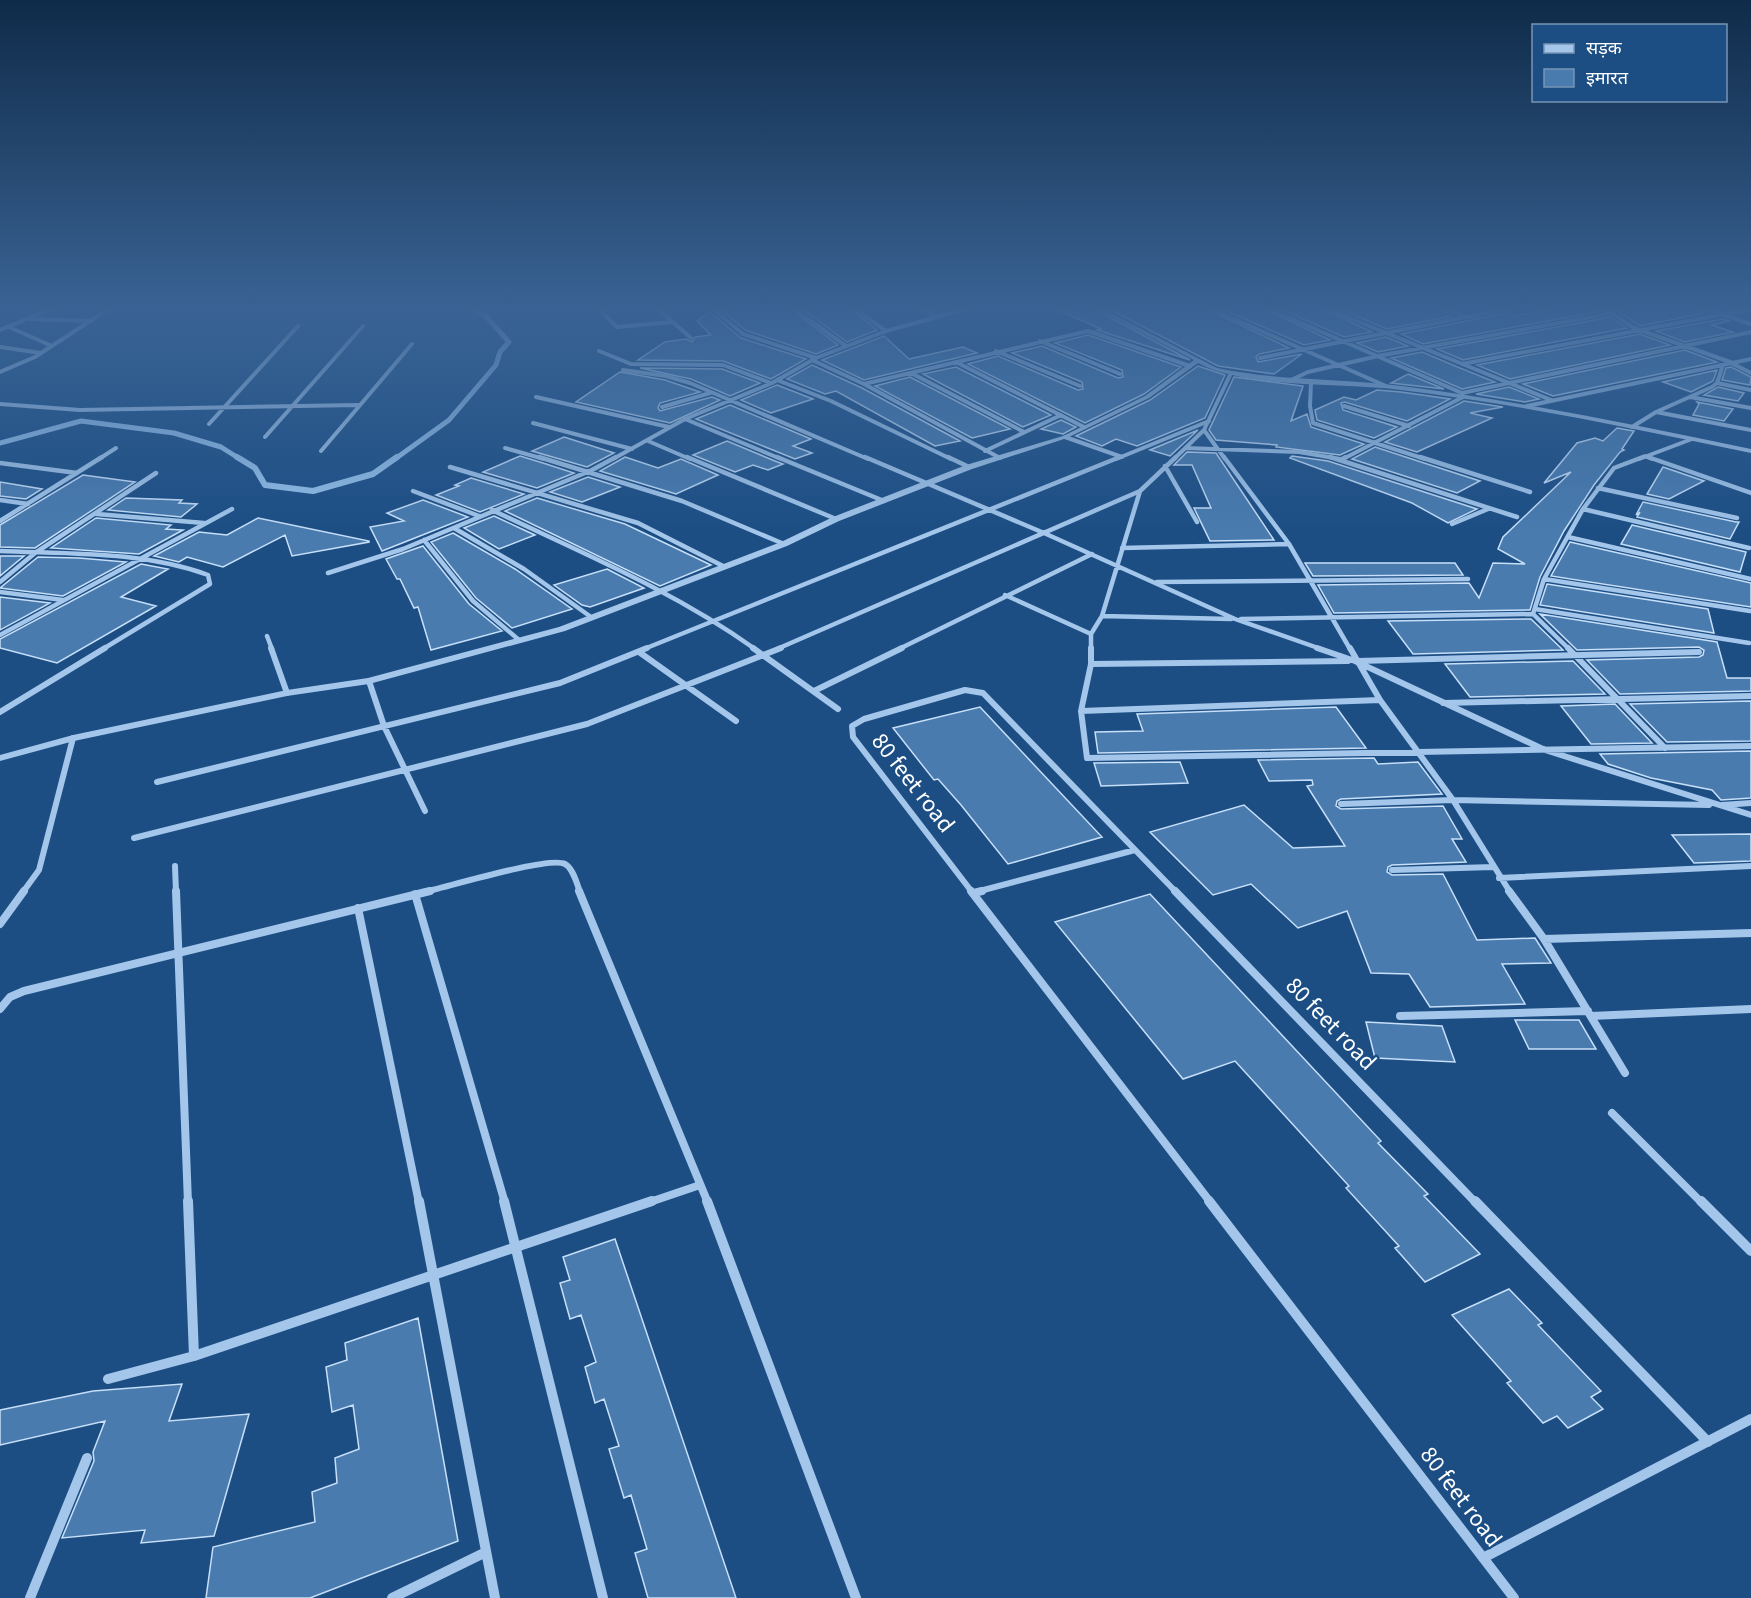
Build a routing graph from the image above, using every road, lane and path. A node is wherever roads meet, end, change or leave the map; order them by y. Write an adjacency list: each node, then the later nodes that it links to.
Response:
1 (1311, 382): 56 (street)
2 (246, 383): 36 (street)
3 (312, 383): 33 (street)
4 (378, 383): 32 (street)
5 (687, 383): 25 (street)
6 (772, 383): 30 (street)
7 (784, 383): 72 (street)
8 (861, 383): 21 (street)
9 (870, 383): 21 (street)
10 (929, 383): 51 (street)
11 (996, 383): 40 (street)
12 (1072, 383): 22 (street)
13 (1167, 383): 47 (street)
14 (1227, 383): 42 (street)
15 (1322, 383): 23 (street)
16 (1378, 383): 23 (street)
17 (1434, 383): 26 (street)
18 (1508, 383): 26 (street); 29 (street)
19 (1637, 383): 29 (street)
20 (1717, 383): 24 (street); 28 (street)
21 (864, 384): 63 (street)
22 (1080, 386)
23 (1386, 386): 26 (street)
24 (1751, 390)
25 (711, 392): 30 (street); 37 (street)
26 (1462, 395): 35 (street); 45 (street)
27 (536, 397): 46 (street)
28 (1690, 397): 38 (street); 39 (street)
29 (1551, 400): 35 (street)
30 (730, 401): 41 (street); 76 (street)
31 (0, 404): 36 (street)
32 (358, 405): 33 (street); 62 (street)
33 (291, 406): 36 (street); 52 (street)
34 (1344, 406): 45 (street)
35 (1527, 406): 48 (street)
36 (224, 407): 44 (street)
37 (662, 407)
38 (1751, 408)
39 (1656, 412): 48 (street); 50 (street)
40 (1061, 415): 47 (street); 51 (street)
41 (685, 419): 46 (street); 84 (street)
42 (1209, 421): 49 (street); 66 (street)
43 (534, 423): 60 (street)
44 (209, 424)
45 (1410, 426): 56 (street)
46 (669, 427): 55 (street)
47 (1084, 427): 53 (street)
48 (1632, 427): 54 (street)
49 (1204, 430): 59 (street); 61 (street)
50 (1751, 430)
51 (1024, 432): 63 (street)
52 (265, 437)
53 (1065, 437): 66 (street); 67 (street)
54 (1692, 439): 64 (street); 65 (street)
55 (648, 441): 60 (street); 95 (street)
56 (1377, 443): 68 (street); 81 (street)
57 (116, 448): 74 (street)
58 (505, 448): 73 (street)
59 (1185, 448): 61 (street); 70 (street)
60 (632, 449): 73 (street)
61 (1218, 449): 68 (street); 105 (street)
62 (321, 451)
63 (985, 451): 67 (street)
64 (1751, 451)
65 (1646, 456): 77 (street); 82 (street)
66 (1123, 457): 90 (street)
67 (1000, 458): 72 (street)
68 (1342, 459): 86 (street)
69 (0, 463): 74 (street)
70 (1165, 466): 79 (street); 97 (street)
71 (450, 467): 80 (street)
72 (969, 467): 76 (street)
73 (592, 470): 80 (street); 104 (street)
74 (78, 473): 85 (street)
75 (156, 474): 91 (street)
76 (928, 483): 84 (street); 90 (street)
77 (1598, 488): 88 (street); 94 (street)
78 (413, 491): 92 (street)
79 (1140, 491): 101 (street); 106 (street)
80 (537, 492): 89 (street); 112 (street)
81 (1530, 492)
82 (1751, 493)
83 (0, 500): 85 (street)
84 (884, 502): 95 (street)
85 (28, 504): 96 (street)
86 (1488, 508): 93 (street); 99 (street)
87 (232, 509): 98 (street)
88 (1583, 509): 102 (street); 107 (street)
89 (492, 510): 92 (street); 121 (street)
90 (985, 510): 101 (street); 131 (street)
91 (97, 514): 98 (street); 109 (street)
92 (479, 516): 100 (street)
93 (1517, 517)
94 (1737, 518)
95 (836, 519): 104 (street)
96 (0, 521)
97 (1197, 522)
98 (204, 523): 111 (street)
99 (1452, 525)
100 (454, 528): 103 (street); 128 (street)
101 (1044, 533): 110 (street); 140 (street)
102 (1568, 537): 116 (street); 117 (street)
103 (424, 540): 114 (street); 135 (street)
104 (784, 544): 112 (street)
105 (1289, 544): 106 (street); 120 (street)
106 (1122, 548): 113 (street)
107 (1749, 548)
108 (0, 551): 109 (street)
109 (35, 553): 111 (street); 118 (street)
110 (1092, 554): 113 (street); 123 (street)
111 (134, 560): 124 (street); 153 (street)
112 (723, 566): 121 (street)
113 (1115, 567): 119 (street); 127 (street)
114 (328, 573)
115 (1468, 579): 120 (street)
116 (1544, 579): 125 (street); 126 (street)
117 (1751, 579)
118 (0, 582)
119 (1153, 582): 120 (street); 129 (street)
120 (1308, 582): 130 (street)
121 (660, 590): 128 (street); 131 (street)
122 (0, 591): 124 (street)
123 (1005, 595): 132 (street); 145 (street)
124 (64, 600): 133 (street)
125 (1534, 612): 130 (street); 136 (street); 139 (street)
126 (1750, 614)
127 (1102, 616): 129 (street); 132 (street)
128 (591, 617): 135 (street)
129 (1235, 619): 130 (street); 141 (street)
130 (1334, 619): 141 (street)
131 (716, 621): 137 (street); 140 (street)
132 (1091, 634): 142 (street)
133 (0, 635)
134 (267, 636): 146 (street)
135 (519, 640): 143 (street)
136 (1749, 643)
137 (639, 652): 144 (street); 155 (street)
138 (1699, 652): 139 (street)
139 (1575, 653): 141 (street); 149 (street)
140 (764, 655): 144 (street); 145 (street)
141 (1355, 661): 142 (street); 148 (street); 150 (street)
142 (1090, 663): 152 (street)
143 (369, 681): 146 (street); 155 (street)
144 (689, 685): 154 (street); 162 (street)
145 (814, 692): 151 (street)
146 (287, 693): 156 (street)
147 (1751, 696): 149 (street)
148 (1380, 700): 152 (street); 160 (street)
149 (1621, 700): 150 (street); 158 (street)
150 (1440, 704): 159 (street)
151 (838, 709)
152 (1081, 711): 160 (street)
153 (0, 712)
154 (736, 721)
155 (384, 726): 162 (street); 163 (street)
156 (73, 738): 161 (street); 180 (street)
157 (1751, 746): 158 (street)
158 (1665, 748): 159 (street)
159 (1545, 750): 160 (street); 167 (street)
160 (1417, 752): 164 (street)
161 (0, 758)
162 (406, 768): 168 (street); 170 (street)
163 (158, 782)
164 (1453, 800): 166 (street); 167 (street); 174 (street)
165 (1751, 803): 167 (street)
166 (1341, 804)
167 (1716, 805): 169 (street)
168 (425, 811)
169 (1751, 815)
170 (134, 838)
171 (1135, 850): 177 (street); 177 (street, 80 feet road); 197 (street, 80 feet road)
172 (175, 866): 183 (street)
173 (1751, 866): 176 (street)
174 (1493, 867): 175 (street); 176 (street)
175 (1392, 870)
176 (1499, 878): 182 (street)
177 (974, 893): 200 (street, 80 feet road)
178 (416, 894): 179 (street); 190 (street); 191 (street)
179 (358, 908): 183 (street); 193 (street)
180 (0, 924)
181 (1751, 933): 182 (street)
182 (1544, 939): 186 (street)
183 (178, 952): 184 (street); 194 (street)
184 (0, 1009)
185 (1751, 1009): 186 (street)
186 (1589, 1014): 187 (street); 188 (street)
187 (1400, 1016)
188 (1625, 1073)
189 (1612, 1113): 192 (street)
190 (700, 1185): 191 (street); 205 (street)
191 (518, 1248): 193 (street); 204 (street)
192 (1751, 1251)
193 (434, 1275): 194 (street); 199 (street)
194 (194, 1356): 195 (street)
195 (108, 1379)
196 (1751, 1419): 197 (street)
197 (1708, 1442): 200 (street)
198 (87, 1458): 201 (street)
199 (486, 1552): 202 (street); 203 (street)
200 (1483, 1558): 206 (street, 80 feet road)
201 (30, 1598)
202 (392, 1598)
203 (495, 1598)
204 (603, 1598)
205 (856, 1598)
206 (1514, 1598)

